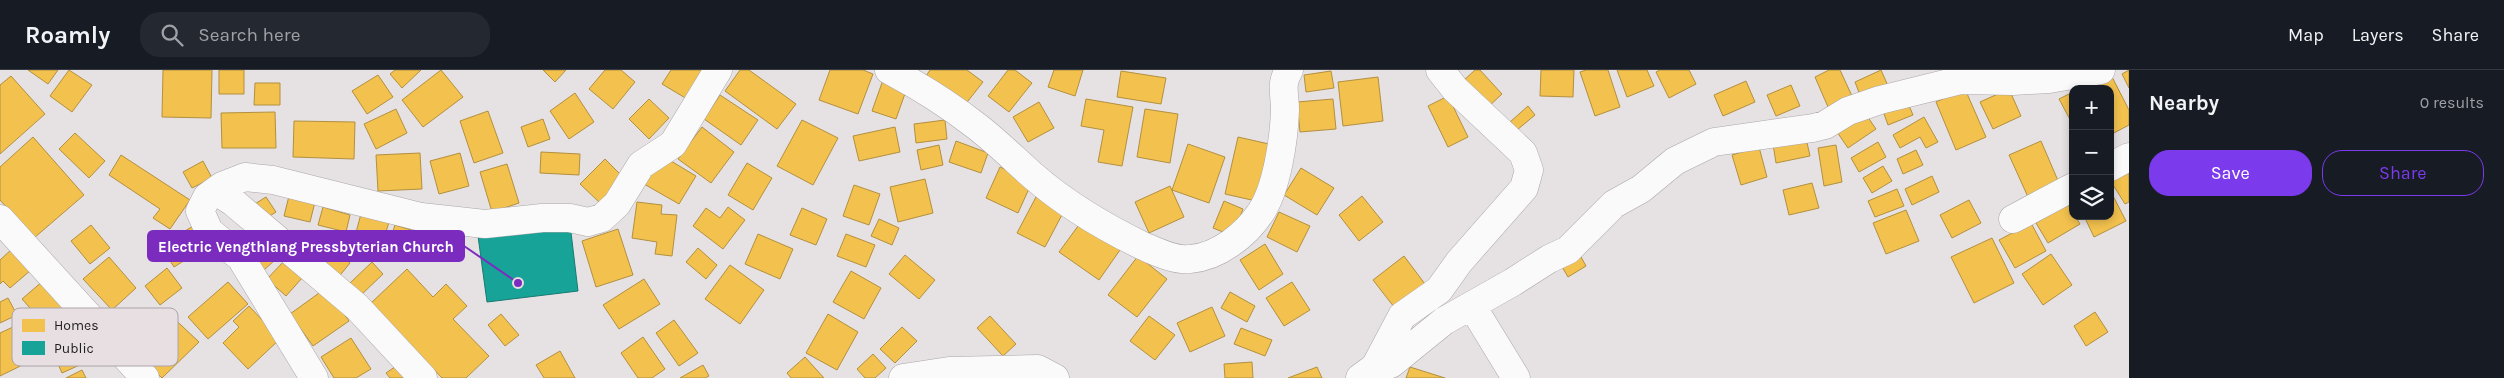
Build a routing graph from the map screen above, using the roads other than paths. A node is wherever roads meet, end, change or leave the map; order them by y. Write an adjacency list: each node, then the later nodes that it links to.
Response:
1 (718, 70): 9 (street)
2 (889, 70): 3 (street)
3 (1289, 70)
4 (1440, 70): 15 (street)
5 (2101, 70): 12 (street)
6 (2129, 157): 7 (street)
7 (2114, 165)
8 (2069, 189): 10 (street)
9 (216, 190): 17 (street); 18 (street)
10 (2013, 219)
11 (0, 220): 13 (street)
12 (1472, 306): 15 (street); 21 (street)
13 (81, 308)
14 (134, 366): 16 (street)
15 (1367, 373)
16 (145, 378)
17 (314, 378)
18 (423, 378)
19 (904, 378): 20 (street)
20 (1056, 378)
21 (1516, 378)

